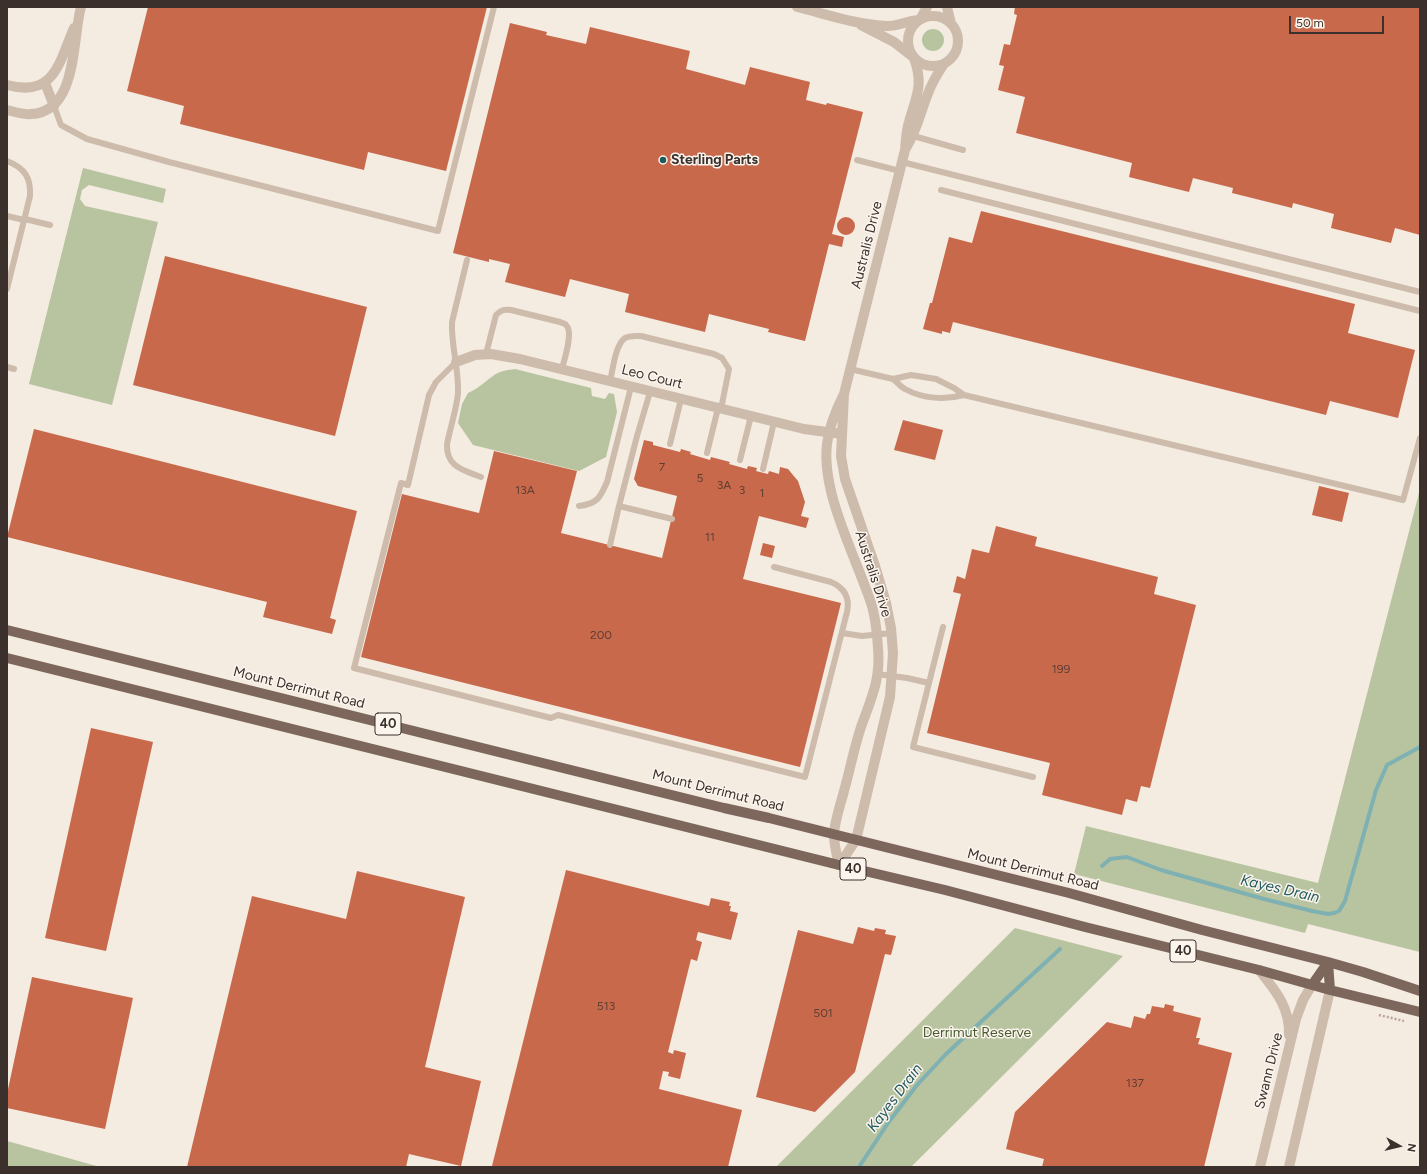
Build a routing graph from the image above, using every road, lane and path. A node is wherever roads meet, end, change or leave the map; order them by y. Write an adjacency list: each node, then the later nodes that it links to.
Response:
1 (81, 7): 7 (street)
2 (494, 7): 14 (lane)
3 (797, 7): 8 (street)
4 (927, 7): 6 (street)
5 (947, 7): 9 (street)
6 (920, 19): 8 (street); 9 (street); 10 (street)
7 (77, 20): 12 (street); 14 (street)
8 (856, 22): 10 (street)
9 (952, 24): 11 (street)
10 (913, 57): 11 (street); 16 (street, Australis Drive)
11 (944, 64): 16 (street, Australis Drive)
12 (45, 83): 13 (street); 14 (street)
13 (7, 85)
14 (54, 106): 15 (street)
15 (7, 110)
16 (910, 135): 17 (lane); 20 (street, Australis Drive)
17 (963, 150)
18 (857, 160): 20 (lane)
19 (7, 161): 23 (lane)
20 (901, 167): 27 (lane); 32 (street, Australis Drive)
21 (941, 190): 28 (lane)
22 (7, 216): 23 (lane)
23 (24, 219): 24 (lane); 26 (lane)
24 (50, 225)
25 (467, 260): 30 (lane)
26 (7, 289)
27 (1420, 292)
28 (1420, 311)
29 (486, 354): 30 (street, Leo Court); 31 (street, Leo Court); 31 (lane)
30 (456, 362): 50 (lane); 58 (lane)
31 (562, 369): 34 (street, Leo Court)
32 (850, 369): 33 (lane); 37 (street, Australis Drive)
33 (893, 379): 38 (lane); 38 (lane)
34 (610, 381): 35 (street, Leo Court); 40 (lane)
35 (631, 387): 36 (street, Leo Court); 51 (lane)
36 (650, 392): 39 (street, Leo Court); 52 (lane)
37 (844, 394): 43 (street, Australis Drive); 44 (street, Australis Drive)
38 (964, 395): 45 (lane)
39 (681, 399): 40 (street, Leo Court); 46 (lane)
40 (720, 408): 41 (street, Leo Court); 47 (lane)
41 (751, 416): 42 (street, Leo Court); 48 (lane)
42 (774, 422): 43 (street, Leo Court); 49 (lane)
43 (829, 432): 44 (street, Leo Court); 60 (street, Australis Drive)
44 (842, 434): 59 (street, Australis Drive)
45 (1420, 438)
46 (670, 444)
47 (707, 453)
48 (740, 460)
49 (763, 469)
50 (481, 477)
51 (579, 506)
52 (619, 506): 53 (lane); 54 (lane)
53 (672, 519)
54 (610, 545)
55 (774, 567): 58 (lane)
56 (943, 627): 64 (lane)
57 (7, 630): 66 (main road, Mount Derrimut Road / 40)
58 (842, 633): 60 (lane)
59 (892, 633): 60 (lane); 63 (street, Australis Drive)
60 (877, 635): 62 (street, Australis Drive)
61 (7, 658): 68 (main road, 40)
62 (877, 674): 63 (lane); 66 (street, Australis Drive)
63 (892, 676): 64 (lane); 67 (street, Australis Drive)
64 (929, 683): 65 (lane)
65 (1033, 777)
66 (834, 835): 67 (main road, Mount Derrimut Road / 40); 68 (street)
67 (856, 840): 68 (street); 69 (main road, Mount Derrimut Road / 40)
68 (839, 865): 70 (main road, 40)
69 (1328, 962): 71 (main road); 72 (main road); 73 (main road, Mount Derrimut Road / 40)
70 (1259, 970): 71 (main road, 40); 77 (street)
71 (1312, 985): 72 (main road, 40); 77 (street, Swann Drive)
72 (1330, 990): 74 (main road, 40); 79 (street)
73 (1420, 991)
74 (1420, 1012)
75 (1379, 1015): 76 (path)
76 (1406, 1022)
77 (1288, 1048): 78 (street, Swann Drive)
78 (1260, 1167)
79 (1289, 1167)

